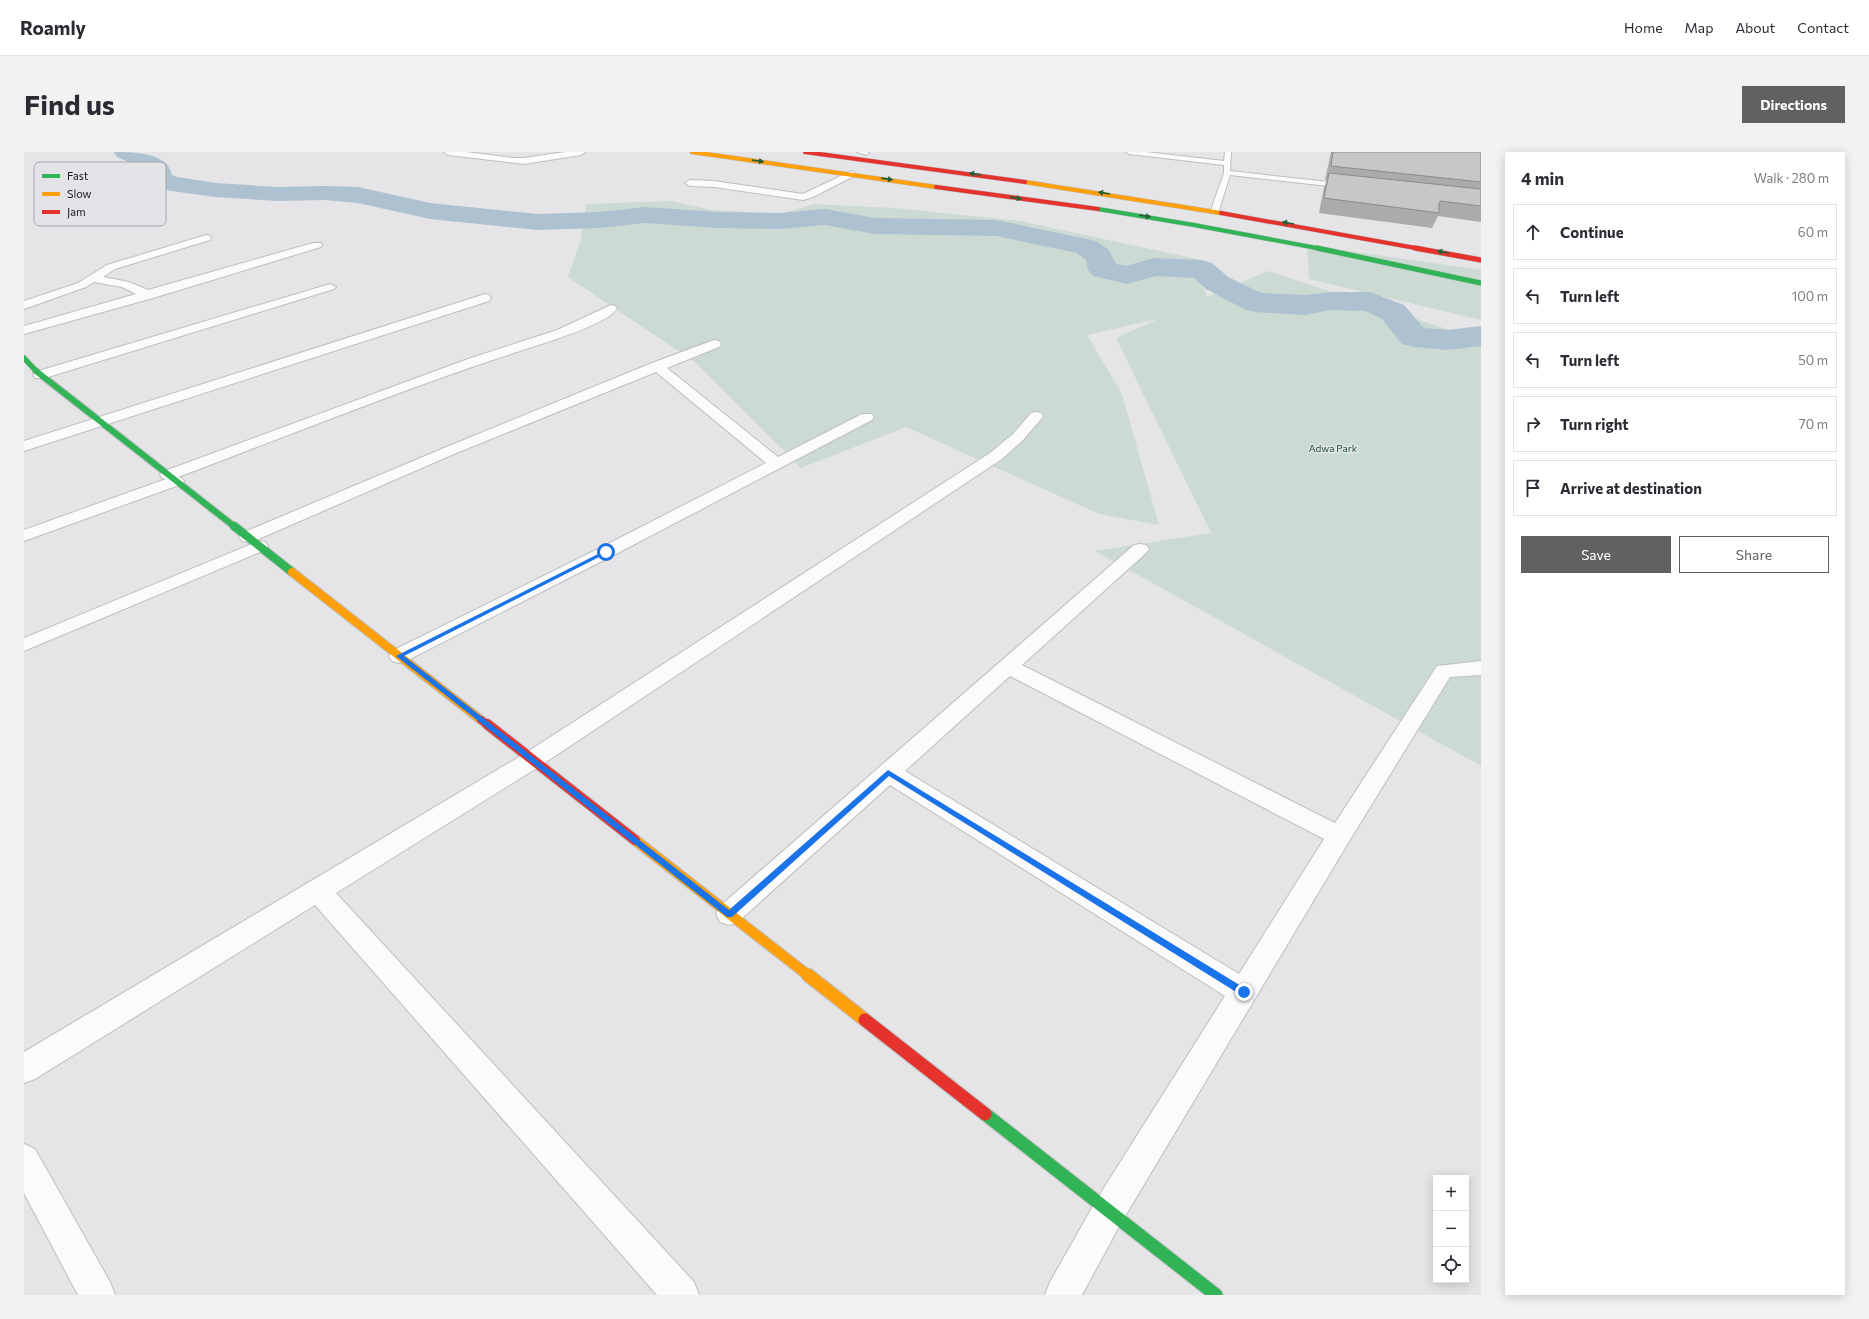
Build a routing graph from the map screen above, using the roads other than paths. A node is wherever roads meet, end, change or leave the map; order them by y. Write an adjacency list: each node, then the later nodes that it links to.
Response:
1 (448, 152): 2 (street)
2 (581, 152): 8 (street)
3 (692, 152): 11 (main road, one-way to 11)
4 (805, 152): 14 (main road, one-way to 4)
5 (1129, 152): 7 (lane)
6 (1228, 152): 9 (lane)
7 (1191, 155): 9 (lane)
8 (554, 162)
9 (1227, 163): 10 (lane)
10 (1227, 173): 13 (lane); 14 (lane)
11 (851, 174): 12 (street); 19 (main road, one-way to 19)
12 (690, 183)
13 (1354, 187)
14 (1215, 210): 17 (main road, one-way to 14)
15 (206, 238): 18 (street)
16 (317, 245): 21 (street)
17 (1481, 260)
18 (95, 279): 21 (street); 23 (street)
19 (1481, 283)
20 (330, 287): 29 (street)
21 (149, 295): 25 (street)
22 (485, 298): 32 (street)
23 (24, 305)
24 (611, 309): 35 (street)
25 (24, 330)
26 (714, 344): 28 (street)
27 (24, 358): 29 (main road)
28 (657, 366): 34 (street); 37 (street)
29 (40, 375): 32 (main road)
30 (867, 416): 34 (street)
31 (1036, 416): 43 (street)
32 (101, 422): 33 (street); 35 (main road)
33 (24, 446)
34 (777, 464): 40 (street)
35 (172, 478): 36 (street); 37 (main road)
36 (24, 536)
37 (253, 542): 39 (street); 40 (main road)
38 (1140, 549): 41 (street)
39 (24, 645)
40 (399, 656): 43 (main road)
41 (1008, 667): 44 (street); 45 (street)
42 (1481, 668): 45 (street)
43 (532, 760): 46 (street); 47 (main road)
44 (888, 773): 47 (street); 48 (street)
45 (1339, 836): 48 (street)
46 (318, 891): 49 (street); 53 (street)
47 (729, 914): 51 (main road)
48 (1244, 992): 51 (street)
49 (24, 1069)
50 (24, 1160): 52 (street)
51 (1109, 1211): 54 (street); 55 (main road)
52 (97, 1295)
53 (682, 1295)
54 (1063, 1295)
55 (1216, 1295)

